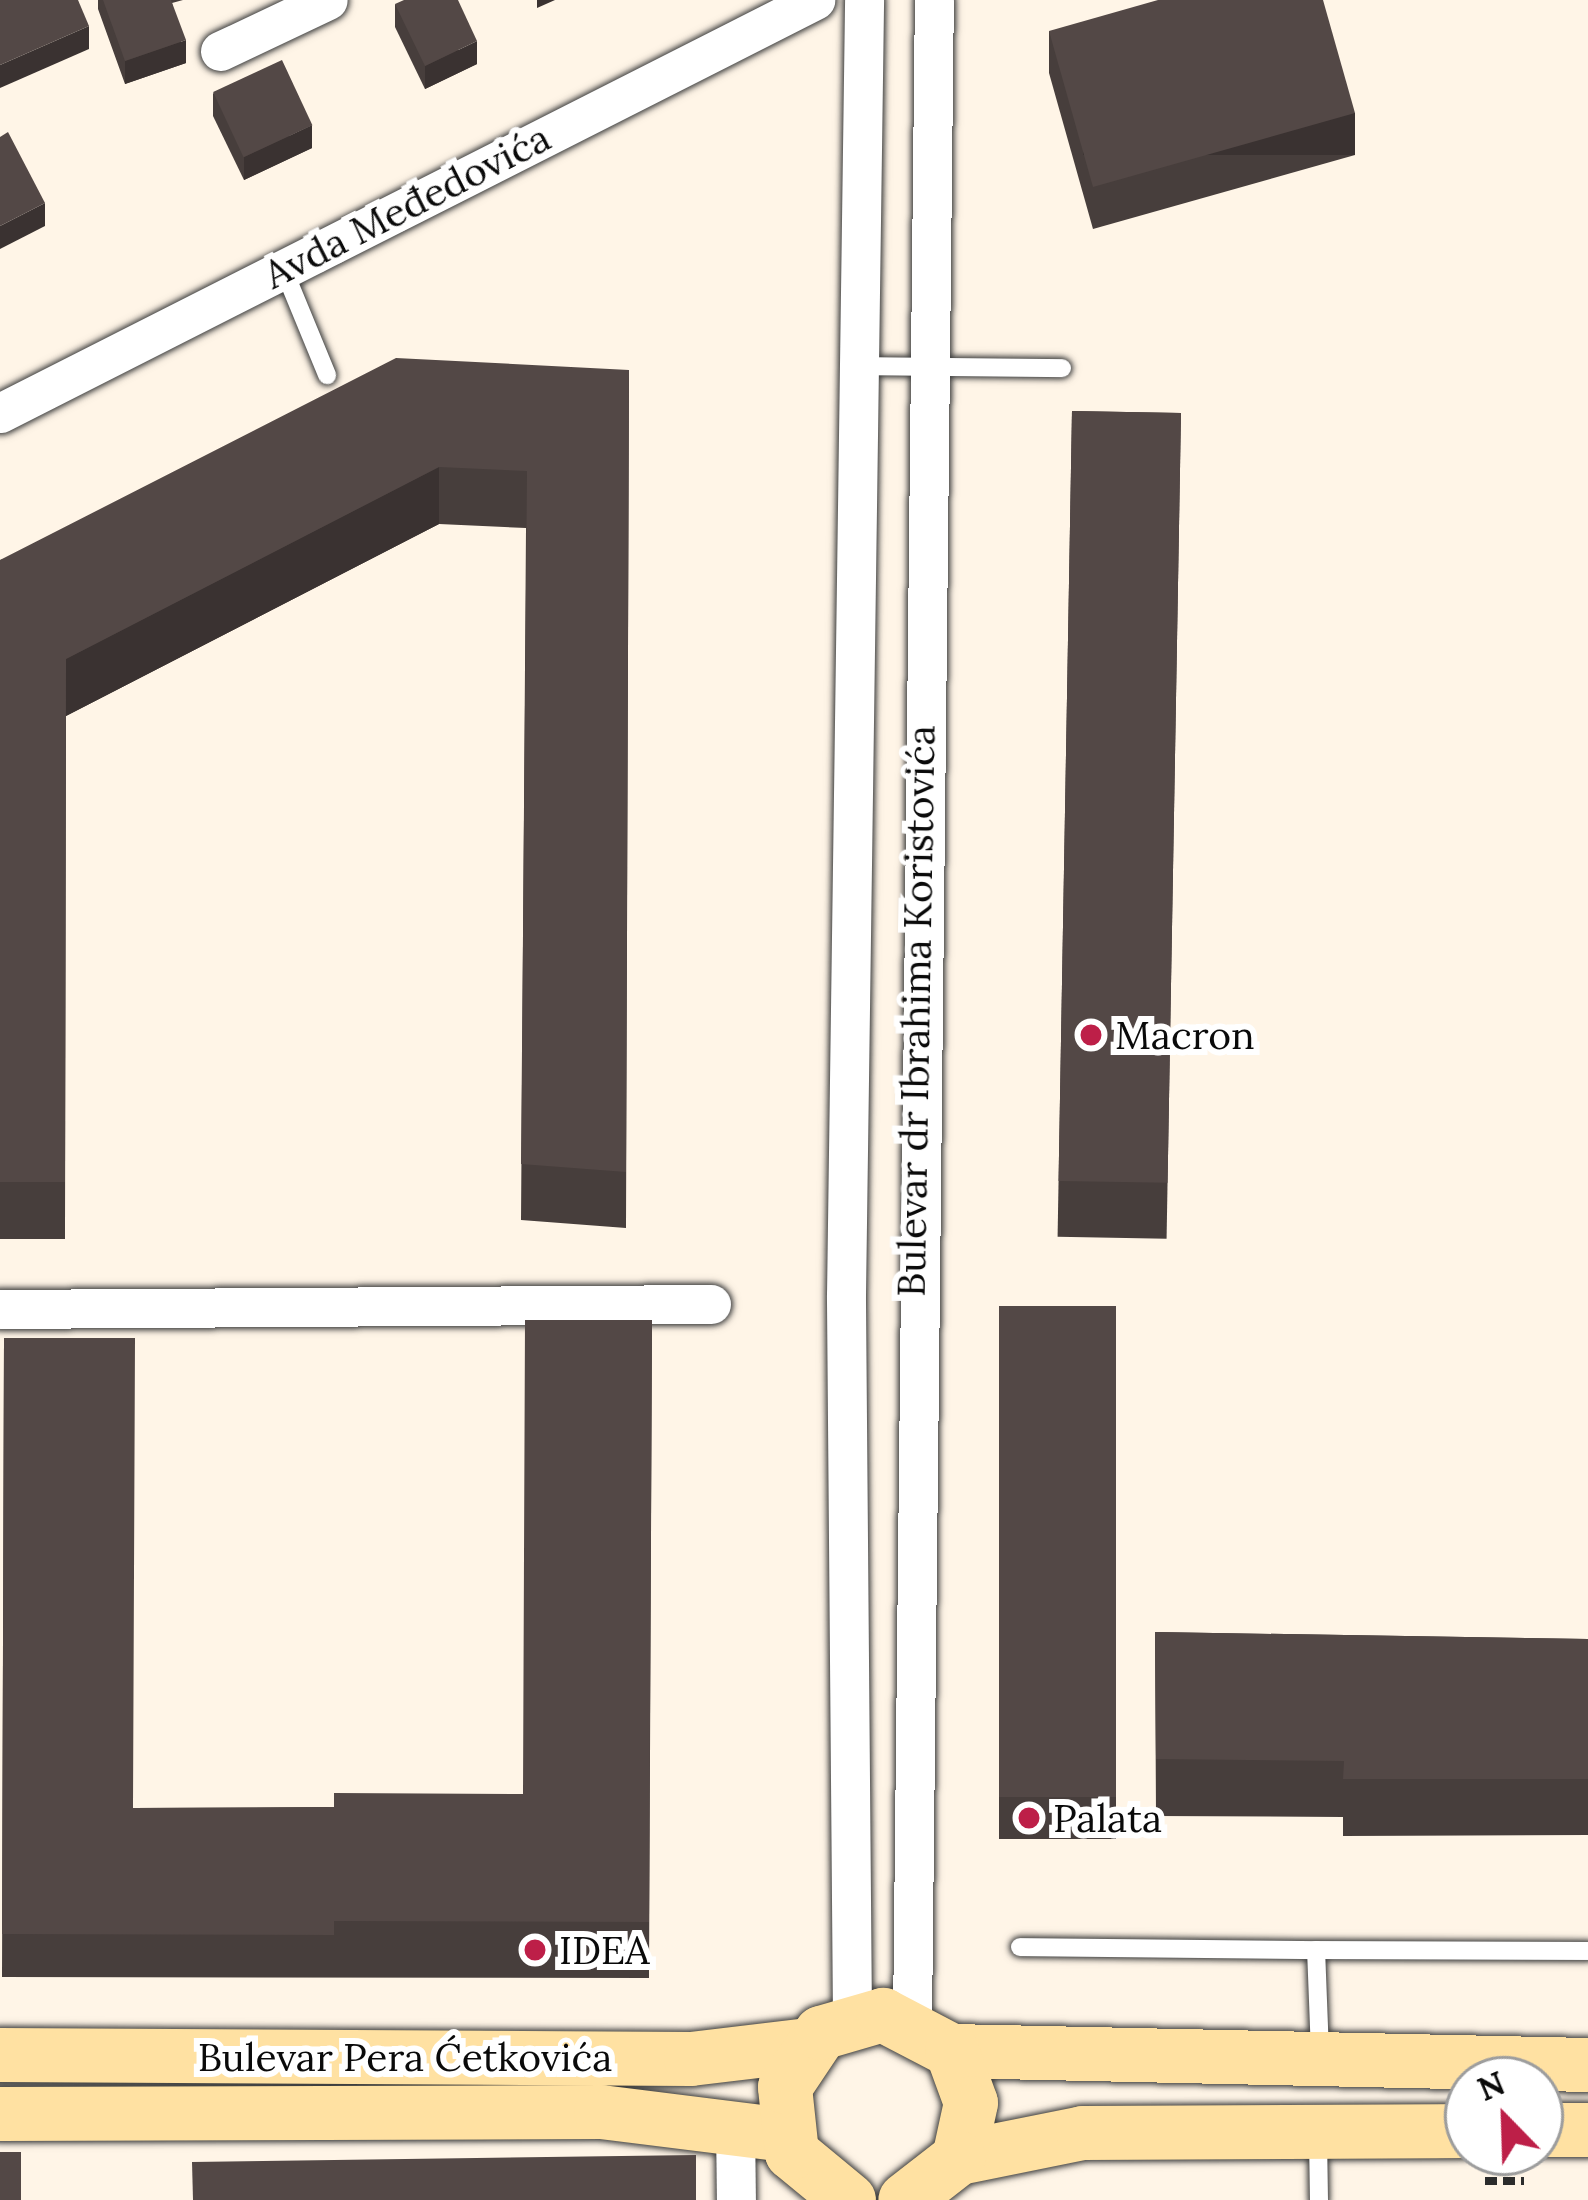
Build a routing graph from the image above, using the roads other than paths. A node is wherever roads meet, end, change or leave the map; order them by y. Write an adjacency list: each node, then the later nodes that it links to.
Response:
1 (328, 0): 5 (street)
2 (815, 0): 6 (street, Avda Međedovića)
3 (864, 0): 7 (street, Bulevar dr Ibrahima Koristovića)
4 (934, 0): 8 (street, Bulevar dr Ibrahima Koristovića)
5 (220, 51)
6 (283, 268): 10 (lane); 11 (street, Avda Međedovića)
7 (858, 366): 8 (lane); 17 (street, Bulevar dr Ibrahima Koristovića)
8 (925, 367): 9 (lane); 18 (street, Bulevar dr Ibrahima Koristovića)
9 (1062, 368)
10 (327, 375)
11 (0, 412)
12 (711, 1304): 13 (street)
13 (0, 1310)
14 (1020, 1947): 15 (lane)
15 (1316, 1951): 16 (lane); 20 (lane)
16 (1588, 1951)
17 (830, 2031): 18 (main road, Bulevar Pera Ćetkovića); 19 (main road, Bulevar Pera Ćetkovića); 25 (main road)
18 (932, 2036): 20 (main road); 26 (main road)
19 (0, 2055)
20 (1320, 2064): 21 (main road)
21 (1588, 2065)
22 (0, 2114): 25 (main road, Bulevar Pera Ćetkovića)
23 (1444, 2131): 24 (main road)
24 (1318, 2132): 26 (main road); 28 (lane)
25 (798, 2167): 27 (street)
26 (928, 2187)
27 (736, 2200)
28 (1319, 2200)

